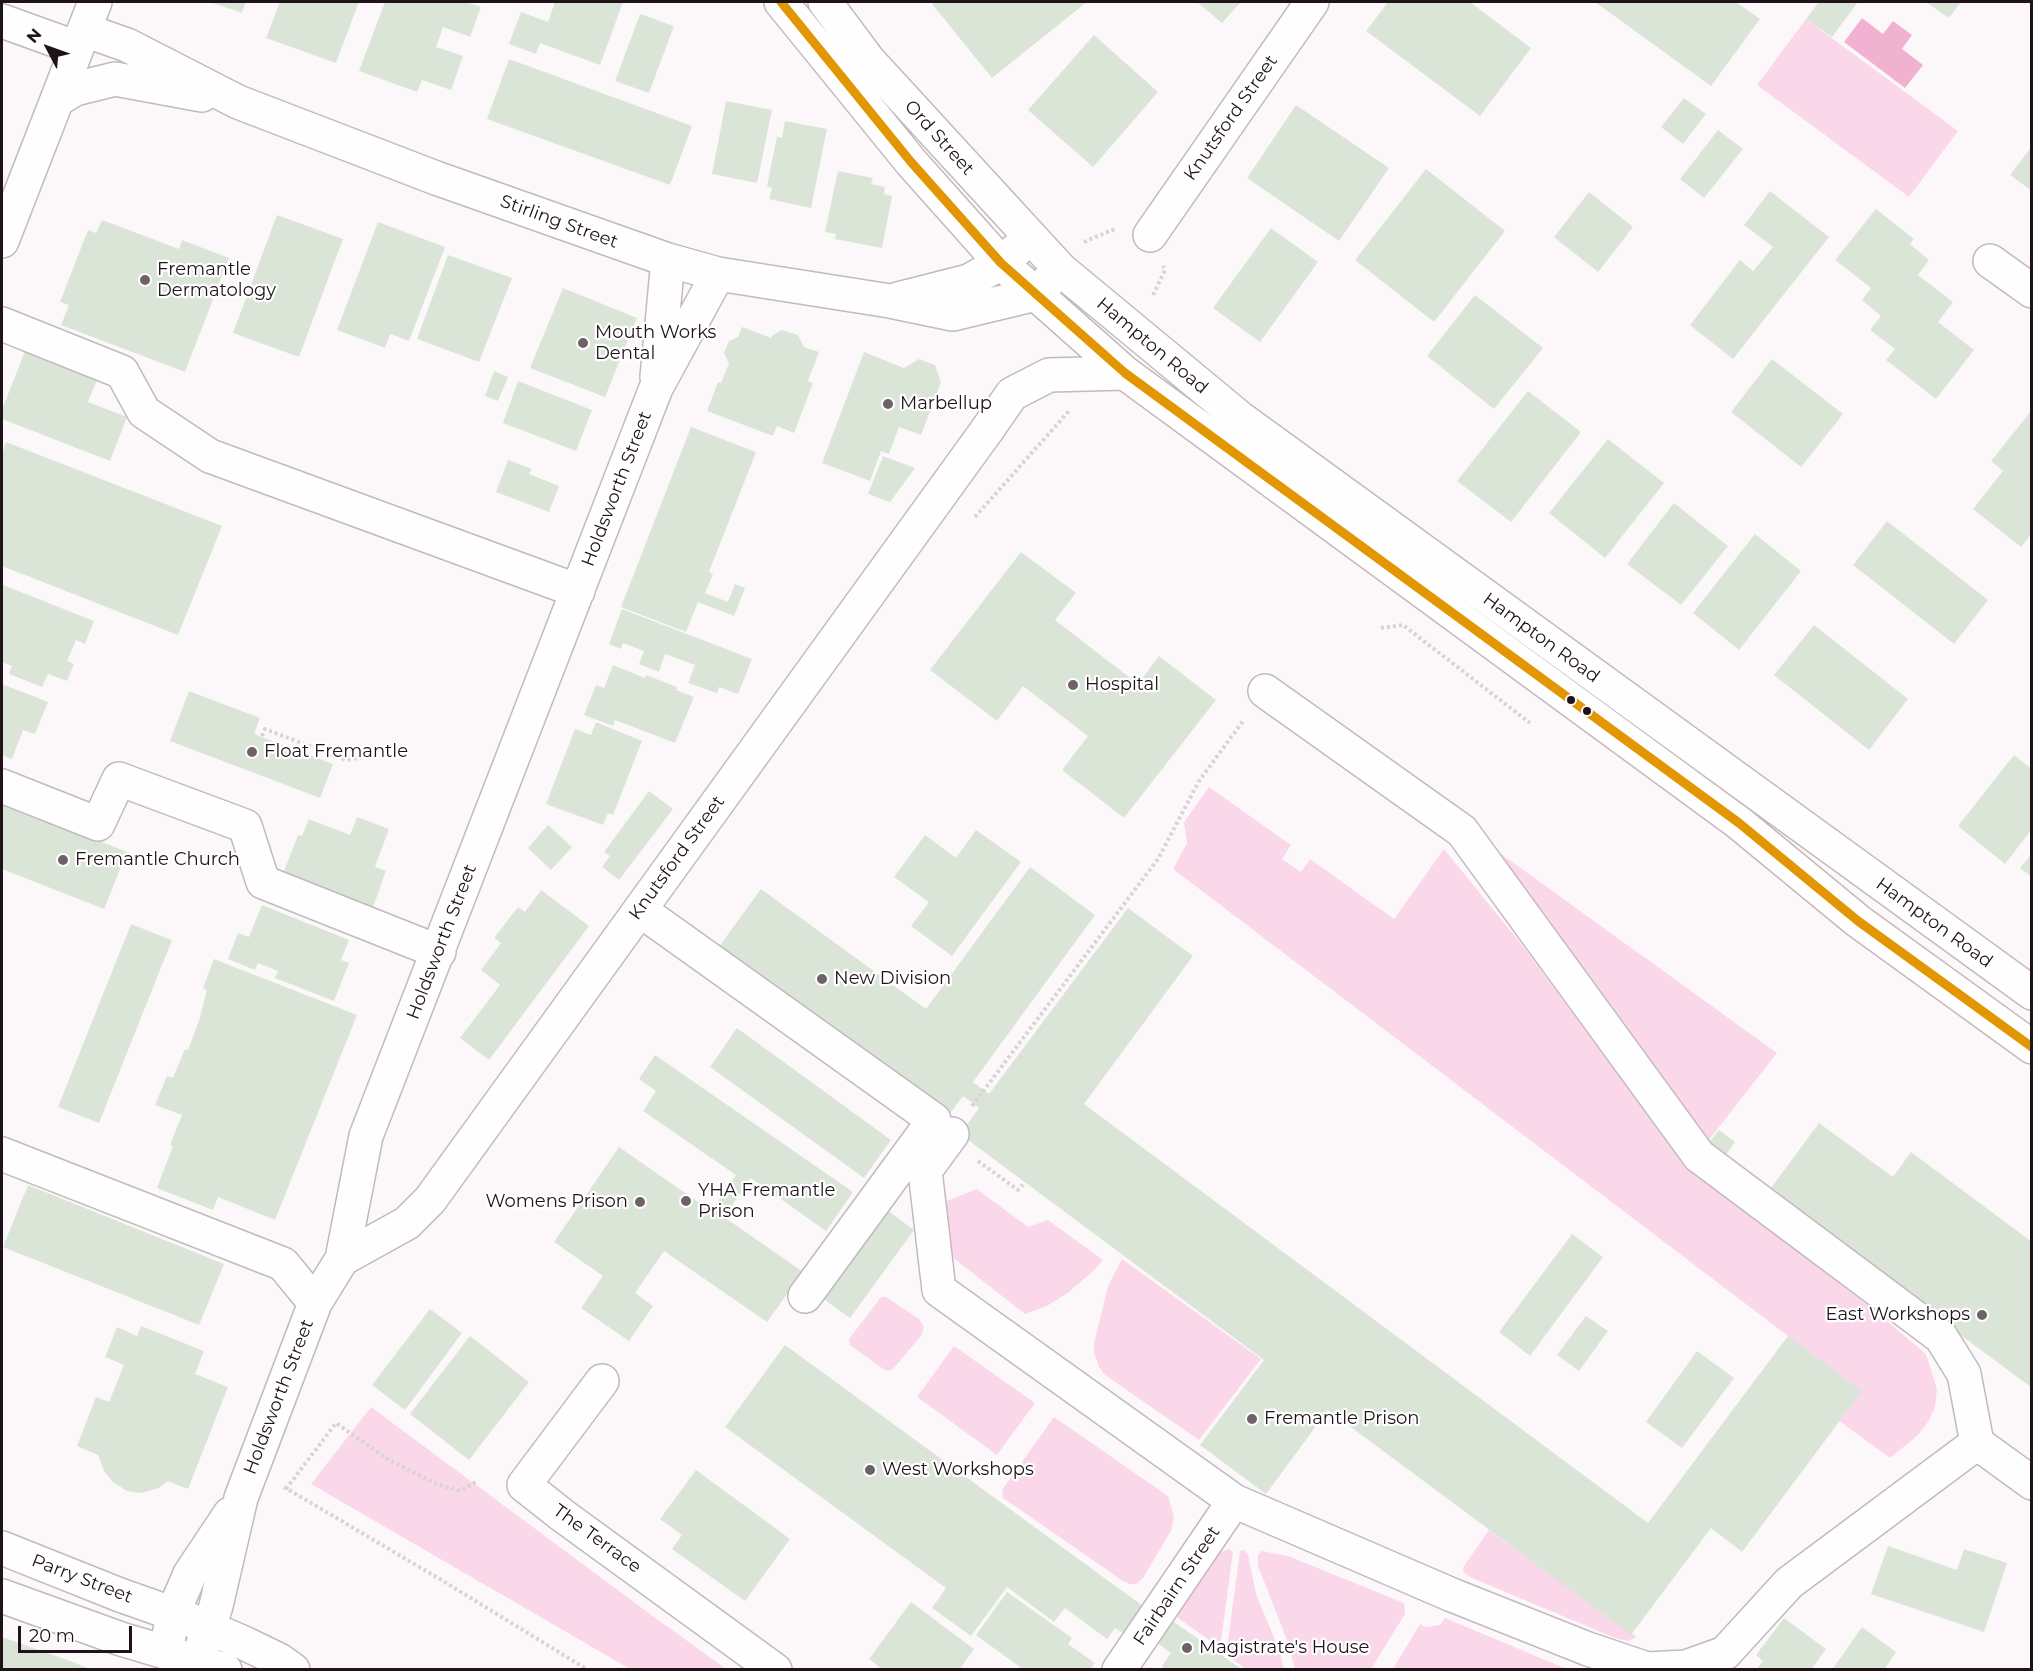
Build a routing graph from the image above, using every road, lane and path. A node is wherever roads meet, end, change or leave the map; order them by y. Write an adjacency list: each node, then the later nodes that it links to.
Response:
1 (781, 2): 13 (street, Ord Street)
2 (825, 2): 9 (street, Ord Street)
3 (1312, 2): 8 (street, Knutsford Street)
4 (2, 21): 5 (street, Stirling Street)
5 (85, 27): 6 (street); 7 (street, Stirling Street)
6 (57, 100): 7 (street, Stirling Street); 10 (street)
7 (238, 102): 11 (street, Stirling Street)
8 (1150, 235)
9 (1030, 238): 13 (street, Stirling Street); 14 (street, Ord Street)
10 (2, 241)
11 (668, 260): 15 (street, Stirling Street); 21 (street, Holdsworth Street)
12 (1990, 261): 16 (street)
13 (1001, 263): 17 (street, Ord Street); 18 (street, Stirling Street)
14 (1060, 269): 17 (street); 33 (street, Hampton Road)
15 (718, 274): 18 (street, Stirling Street); 21 (street, Holdsworth Street)
16 (2031, 291)
17 (1036, 294): 18 (street, Stirling Street); 20 (street, Ord Street)
18 (890, 301)
19 (2, 324): 24 (street)
20 (1125, 373): 31 (street, Knutsford Street); 34 (street, Hampton Road)
21 (656, 388): 24 (street, Holdsworth Street)
22 (1074, 406): 23 (path)
23 (975, 517)
24 (578, 591): 32 (street, Holdsworth Street)
25 (1381, 628): 27 (path)
26 (1265, 691): 35 (path); 43 (street)
27 (1530, 723)
28 (262, 736): 29 (path)
29 (370, 756)
30 (2, 786): 32 (street)
31 (640, 910): 39 (street, Knutsford Street); 40 (street)
32 (439, 952): 39 (street, Holdsworth Street)
33 (2031, 993)
34 (2031, 1047)
35 (952, 1134): 49 (street)
36 (2, 1154): 41 (street)
37 (977, 1160): 38 (path)
38 (1025, 1182)
39 (342, 1259): 41 (street, Holdsworth Street)
40 (805, 1296)
41 (315, 1304): 48 (street, Holdsworth Street)
42 (602, 1381): 60 (street, The Terrace)
43 (1977, 1443): 45 (street); 49 (street)
44 (478, 1481): 47 (path)
45 (2031, 1483)
46 (278, 1484): 47 (path)
47 (286, 1489): 59 (path)
48 (241, 1498): 52 (street, Holdsworth Street); 53 (street, Holdsworth Street)
49 (1234, 1502): 61 (street, Fairbairn Street)
50 (2, 1548): 52 (street, Parry Street)
51 (2, 1596): 54 (street)
52 (173, 1613): 53 (street, Parry Street); 55 (street, Holdsworth Street)
53 (208, 1629): 56 (street, Holdsworth Street); 58 (street, Parry Street)
54 (121, 1639): 55 (street); 57 (street)
55 (166, 1651): 56 (street)
56 (205, 1667)
57 (136, 1670)
58 (293, 1670)
59 (588, 1670)
60 (775, 1670)
61 (1119, 1670)

